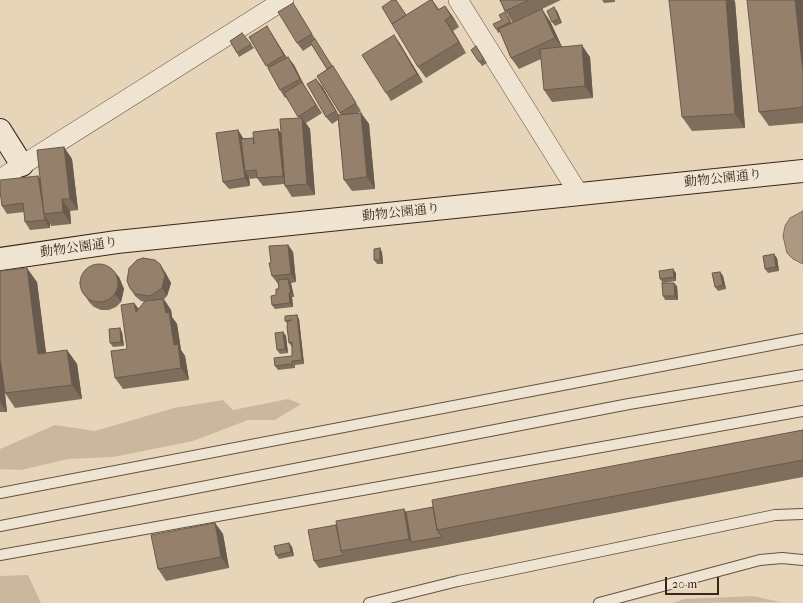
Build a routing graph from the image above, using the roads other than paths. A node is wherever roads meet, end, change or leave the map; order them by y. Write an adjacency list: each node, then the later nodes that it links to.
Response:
1 (284, 0): 4 (street)
2 (458, 0): 7 (street)
3 (0, 130): 4 (street)
4 (22, 165): 6 (street)
5 (803, 171): 7 (street, 動物公園通り)
6 (0, 179)
7 (579, 194): 8 (street, 動物公園通り)
8 (0, 259)
9 (803, 339): 12 (lane)
10 (803, 375): 14 (lane)
11 (803, 411): 15 (lane)
12 (0, 493)
13 (803, 514): 17 (lane)
14 (0, 526)
15 (0, 555)
16 (803, 560): 18 (lane)
17 (369, 603)
18 (599, 603)

